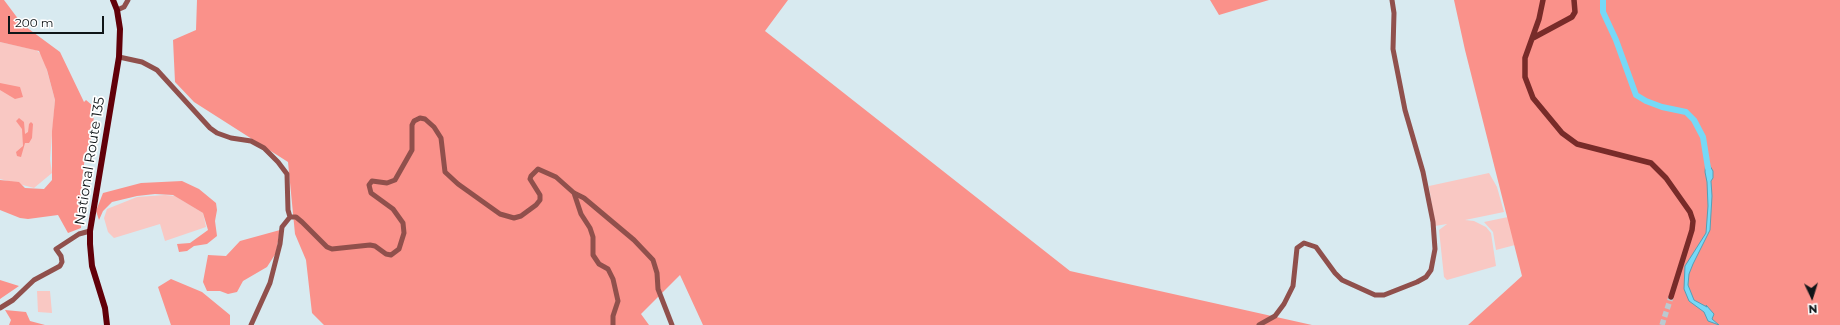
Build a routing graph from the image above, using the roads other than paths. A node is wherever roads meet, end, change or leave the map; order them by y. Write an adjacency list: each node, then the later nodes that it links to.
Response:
1 (113, 0): 6 (highway, National Route 135)
2 (128, 0): 6 (street)
3 (1392, 0): 18 (street)
4 (1543, 0): 7 (main road)
5 (1574, 0): 7 (main road)
6 (117, 10): 8 (highway, National Route 135)
7 (1533, 38): 12 (main road)
8 (119, 56): 10 (street); 11 (highway, National Route 135)
9 (574, 193): 10 (street); 16 (street); 17 (street)
10 (290, 217): 15 (street)
11 (90, 231): 13 (street); 14 (highway, National Route 135)
12 (1671, 297)
13 (0, 308)
14 (107, 325)
15 (252, 325)
16 (613, 325)
17 (672, 325)
18 (1259, 325)

